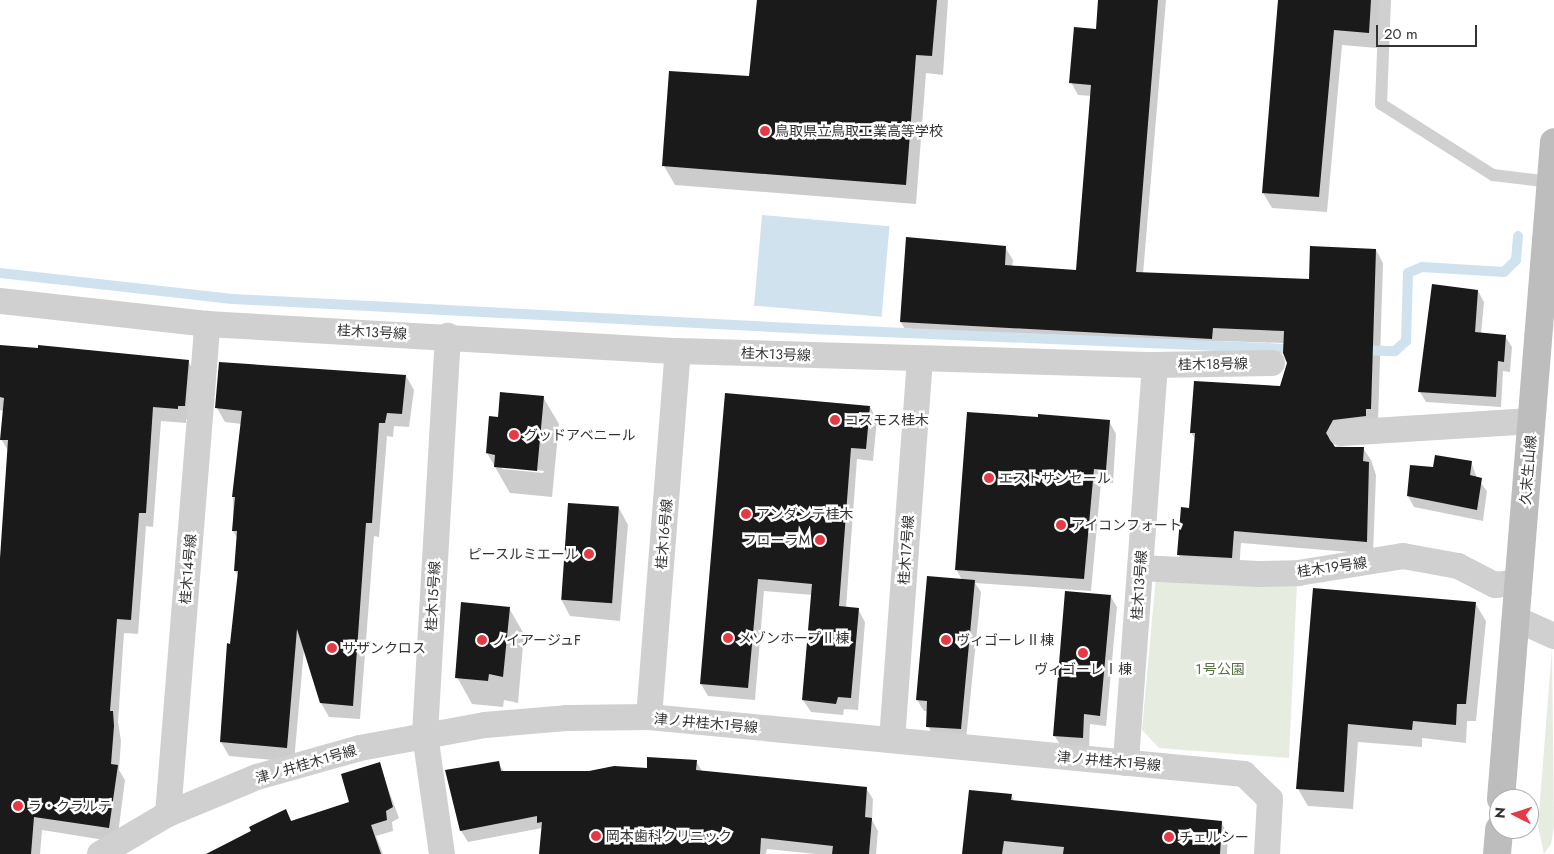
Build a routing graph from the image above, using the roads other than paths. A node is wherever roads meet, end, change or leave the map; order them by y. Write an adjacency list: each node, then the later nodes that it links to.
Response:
1 (1385, 0): 3 (lane)
2 (1554, 142): 3 (street, 久末生山線)
3 (1551, 182): 7 (street, 久末生山線)
4 (0, 301): 5 (street, 桂木13号線)
5 (207, 324): 6 (street, 桂木13号線); 23 (street, 桂木14号線)
6 (448, 336): 8 (street, 桂木13号線); 19 (street, 桂木15号線)
7 (1546, 337): 12 (street, 久末生山線)
8 (678, 350): 9 (street, 桂木13号線); 18 (street, 桂木16号線)
9 (920, 360): 11 (street, 桂木13号線); 20 (street, 桂木17号線)
10 (1272, 363): 11 (street, 桂木18号線)
11 (1155, 365): 14 (street, 桂木13号線)
12 (1532, 420): 13 (street); 15 (street, 久末生山線)
13 (1341, 433)
14 (1140, 568): 15 (street, 桂木19号線); 21 (street, 桂木13号線)
15 (1519, 582): 16 (street, 久末生山線)
16 (1516, 619): 17 (street); 22 (street, 久末生山線)
17 (1554, 636)
18 (649, 717): 19 (street, 津ノ井桂木1号線); 20 (street, 津ノ井桂木1号線)
19 (425, 734): 23 (street, 津ノ井桂木1号線); 26 (street, 桂木15号線)
20 (892, 740): 21 (street, 津ノ井桂木1号線)
21 (1126, 763): 27 (street, 津ノ井桂木1号線)
22 (1502, 789)
23 (168, 814): 25 (street, 津ノ井桂木1号線)
24 (1498, 839): 28 (street)
25 (100, 854)
26 (442, 854)
27 (1267, 854)
28 (1497, 854)

